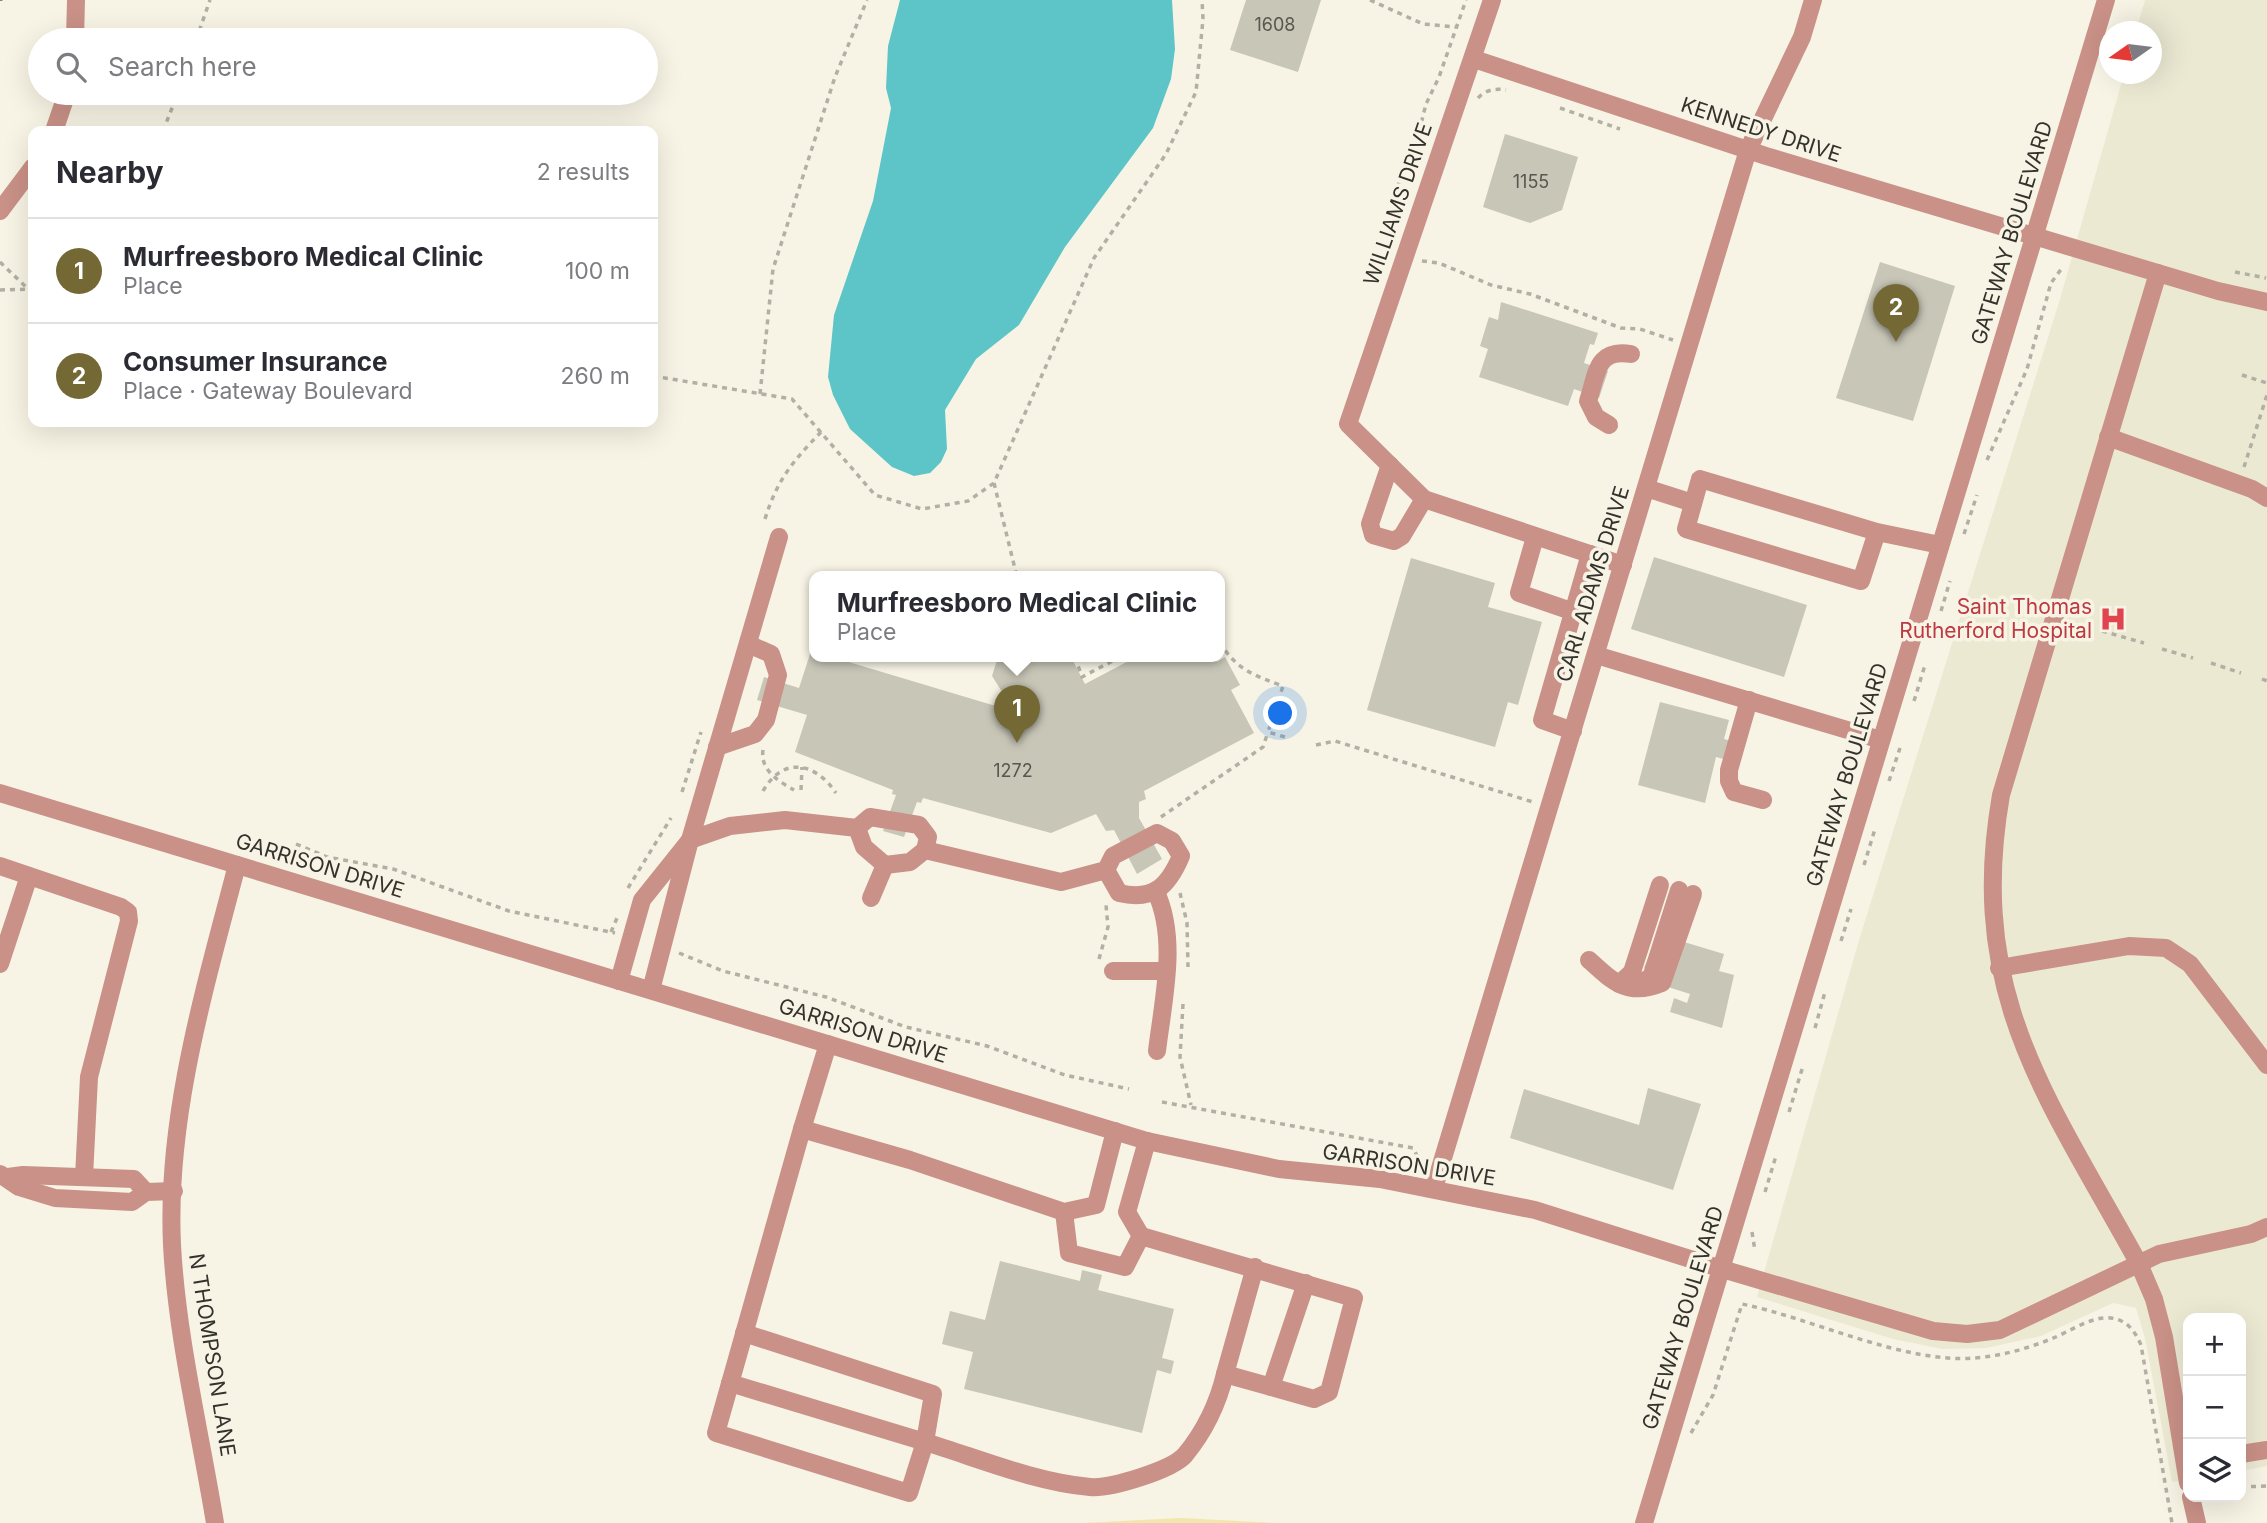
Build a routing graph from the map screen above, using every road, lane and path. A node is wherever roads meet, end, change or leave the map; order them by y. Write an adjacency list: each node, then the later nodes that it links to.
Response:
1 (76, 0): 10 (street)
2 (210, 0): 11 (path)
3 (867, 0): 42 (path)
4 (1202, 0): 50 (path)
5 (1370, 0): 12 (path)
6 (1466, 0): 12 (path)
7 (1492, 0): 13 (street, WILLIAMS DRIVE)
8 (1813, 0): 23 (street, CARL ADAMS DRIVE)
9 (2106, 0): 27 (street, GATEWAY BOULEVARD)
10 (75, 28)
11 (200, 28)
12 (1457, 28): 13 (path); 26 (path)
13 (1480, 38): 14 (street, WILLIAMS DRIVE)
14 (1474, 59): 23 (street, KENNEDY DRIVE); 48 (street, WILLIAMS DRIVE)
15 (1511, 92): 16 (path)
16 (1474, 103)
17 (1551, 104): 22 (path)
18 (63, 105): 20 (street)
19 (173, 105): 21 (path)
20 (56, 126)
21 (165, 126)
22 (1620, 129)
23 (1748, 150): 27 (street, KENNEDY DRIVE); 51 (street, CARL ADAMS DRIVE)
24 (28, 174): 25 (street)
25 (0, 211)
26 (1392, 227)
27 (2036, 237): 32 (street, KENNEDY DRIVE); 61 (street, GATEWAY BOULEVARD)
28 (1423, 251): 37 (path)
29 (0, 261): 34 (path)
30 (2062, 268): 47 (path)
31 (2235, 272): 33 (path)
32 (2158, 273): 36 (street, KENNEDY DRIVE); 46 (street)
33 (2266, 278)
34 (27, 288): 35 (path)
35 (0, 290)
36 (2267, 302)
37 (1676, 340)
38 (1631, 354): 44 (street)
39 (2242, 375): 41 (path)
40 (658, 377): 42 (path)
41 (2267, 383)
42 (760, 394): 45 (path)
43 (2267, 396): 49 (path)
44 (1609, 425)
45 (821, 432): 50 (path); 56 (path)
46 (2108, 438): 53 (street); 127 (street)
47 (1986, 463)
48 (1390, 465): 54 (street); 54 (street)
49 (2242, 471)
50 (994, 483): 64 (path)
51 (1646, 488): 55 (street); 63 (street, CARL ADAMS DRIVE)
52 (1977, 491): 60 (path)
53 (2267, 498)
54 (1424, 499): 59 (street)
55 (1693, 503): 57 (street); 57 (street)
56 (765, 519)
57 (1877, 532): 61 (street)
58 (779, 537): 70 (street)
59 (1535, 537): 62 (street); 66 (street)
60 (1962, 541)
61 (1940, 545): 86 (street, GATEWAY BOULEVARD)
62 (1590, 554): 63 (street); 66 (street)
63 (1623, 565): 73 (street, CARL ADAMS DRIVE)
64 (1016, 571)
65 (1952, 575): 67 (path)
66 (1574, 612): 82 (street)
67 (1938, 620)
68 (2102, 631): 69 (path)
69 (2144, 643)
70 (748, 644): 89 (street); 89 (street)
71 (2162, 649): 74 (path)
72 (1225, 650): 84 (path)
73 (1596, 655): 80 (street); 82 (street, CARL ADAMS DRIVE)
74 (2193, 658)
75 (1077, 662): 76 (path)
76 (1110, 662)
77 (2211, 663): 79 (path)
78 (1925, 664): 81 (path)
79 (2241, 673)
80 (1749, 700): 86 (street); 100 (street)
81 (1910, 713)
82 (1573, 731): 151 (street, CARL ADAMS DRIVE)
83 (701, 732): 97 (path)
84 (1268, 732): 85 (path); 103 (path)
85 (1285, 737)
86 (1881, 740): 165 (street, GATEWAY BOULEVARD)
87 (1316, 745): 101 (path)
88 (1900, 745): 93 (path)
89 (717, 747): 105 (street)
90 (762, 750): 92 (path)
91 (802, 767): 92 (path); 95 (path); 99 (path)
92 (773, 776): 94 (path); 96 (path)
93 (1887, 785)
94 (794, 790)
95 (801, 790)
96 (763, 791)
97 (682, 792)
98 (0, 793): 108 (street, GARRISON DRIVE)
99 (836, 793)
100 (1763, 800)
101 (1535, 803)
102 (1878, 818): 112 (path)
103 (1157, 820)
104 (858, 828): 105 (street); 107 (street); 109 (street)
105 (690, 840): 130 (street); 133 (street)
106 (296, 844): 121 (path)
107 (925, 850): 109 (street); 111 (street)
108 (236, 864): 130 (street, GARRISON DRIVE); 152 (street, N THOMPSON LANE)
109 (885, 865): 118 (street)
110 (0, 866): 113 (street)
111 (1106, 870): 116 (street); 116 (street)
112 (1861, 871)
113 (29, 876): 125 (street); 150 (street)
114 (1187, 883): 126 (path)
115 (1660, 884): 131 (street)
116 (1156, 892): 129 (street)
117 (1686, 892): 131 (street)
118 (871, 898)
119 (1852, 901): 123 (path)
120 (1105, 903): 128 (path)
121 (617, 934)
122 (673, 951): 140 (path)
123 (1837, 951)
124 (1589, 960): 131 (street)
125 (0, 964)
126 (1188, 967)
127 (1999, 968): 139 (street); 163 (street)
128 (1105, 969): 129 (street)
129 (1166, 971): 137 (street)
130 (619, 981): 133 (street, GARRISON DRIVE)
131 (1624, 985)
132 (1826, 989): 135 (path)
133 (651, 990): 136 (street, GARRISON DRIVE)
134 (1182, 995): 142 (path)
135 (1813, 1031)
136 (828, 1044): 144 (street); 145 (street, GARRISON DRIVE)
137 (1157, 1051)
138 (1805, 1059): 143 (path)
139 (2267, 1065)
140 (1129, 1089)
141 (1162, 1102): 142 (path)
142 (1191, 1105): 151 (path)
143 (1787, 1115)
144 (802, 1129): 157 (street); 167 (street)
145 (1115, 1131): 146 (street, GARRISON DRIVE); 156 (street)
146 (1147, 1141): 151 (street, GARRISON DRIVE); 158 (street)
147 (1776, 1153): 154 (path)
148 (4, 1176): 149 (street); 155 (street)
149 (64, 1176): 150 (street); 155 (street)
150 (84, 1177): 153 (street)
151 (1434, 1188): 165 (street, GARRISON DRIVE)
152 (174, 1191): 153 (street); 179 (street, N THOMPSON LANE)
153 (146, 1192): 155 (street)
154 (1764, 1195)
155 (64, 1199)
156 (1096, 1205): 157 (street); 158 (street)
157 (1065, 1212): 161 (street)
158 (1127, 1212): 161 (street)
159 (1757, 1220): 162 (path)
160 (2267, 1227): 163 (street, GARRISON DRIVE)
161 (1141, 1236): 164 (street)
162 (1755, 1251)
163 (2139, 1264): 165 (street, GARRISON DRIVE); 173 (street)
164 (1255, 1267): 166 (street); 168 (street)
165 (1722, 1269): 180 (street, GATEWAY BOULEVARD)
166 (1306, 1283): 170 (street); 170 (street)
167 (744, 1333): 169 (street); 172 (street)
168 (1225, 1374): 170 (street); 172 (street)
169 (730, 1382): 172 (street); 172 (street)
170 (1271, 1387)
171 (1689, 1437): 181 (path)
172 (925, 1442)
173 (2183, 1446)
174 (2267, 1450): 175 (street)
175 (2246, 1453)
176 (2267, 1486): 177 (path)
177 (2246, 1487)
178 (2192, 1502): 182 (street)
179 (215, 1523)
180 (1644, 1523)
181 (2172, 1523)
182 (2197, 1523)

